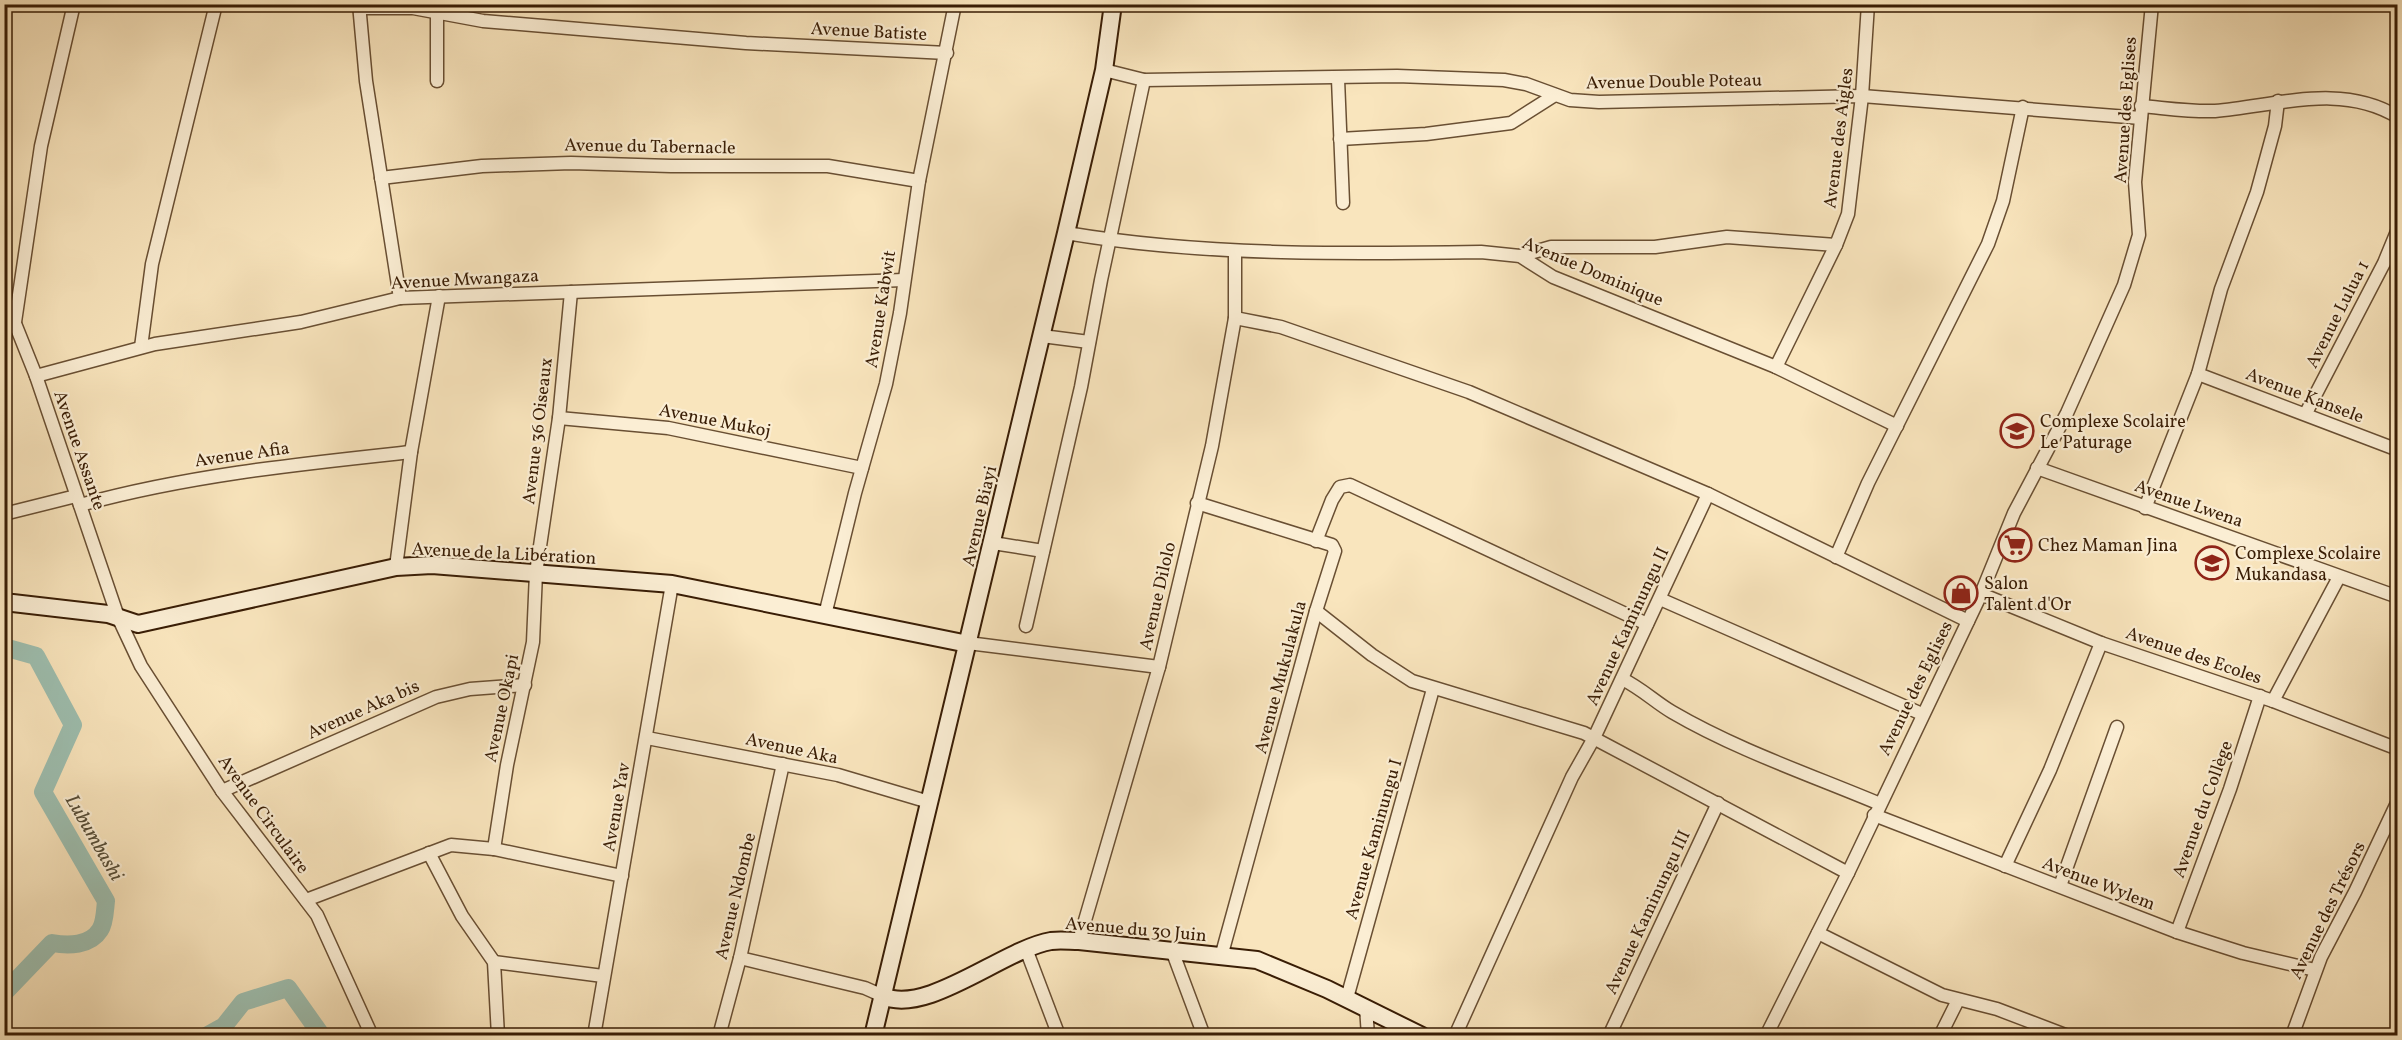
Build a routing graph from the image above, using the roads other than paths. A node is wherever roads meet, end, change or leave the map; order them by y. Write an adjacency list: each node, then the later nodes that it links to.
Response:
1 (74, 4): 36 (street)
2 (216, 4): 39 (street)
3 (955, 4): 9 (street, Avenue Kabwit)
4 (1113, 4): 10 (street, Avenue Biayi)
5 (1868, 4): 15 (street, Avenue des Aigles)
6 (2152, 4): 18 (street, Avenue des Eglises)
7 (359, 6): 8 (street, Avenue Batiste); 21 (street)
8 (437, 12): 9 (street, Avenue Batiste); 13 (street)
9 (947, 54): 22 (street, Avenue Kabwit)
10 (1104, 70): 12 (street, Avenue Double Poteau); 25 (street, Avenue Biayi)
11 (1338, 79): 12 (street, Avenue Double Poteau); 14 (street, Avenue Double Poteau); 20 (street)
12 (1144, 80): 26 (street)
13 (437, 81)
14 (1555, 95): 15 (street, Avenue Double Poteau); 20 (street)
15 (1863, 96): 17 (street, Avenue Double Poteau); 27 (street, Avenue des Aigles)
16 (2278, 100): 18 (street, Avenue Double Poteau); 19 (street, Avenue Double Poteau); 41 (street)
17 (2023, 107): 18 (street, Avenue Double Poteau); 45 (street)
18 (2141, 112): 49 (street, Avenue des Eglises)
19 (2397, 117)
20 (1340, 139): 23 (street)
21 (381, 178): 22 (street, Avenue du Tabernacle); 34 (street)
22 (919, 181): 30 (street, Avenue Kabwit)
23 (1343, 203)
24 (2397, 229): 43 (street, Avenue Lulua 1)
25 (1066, 233): 26 (street, Avenue Dominique); 37 (street, Avenue Biayi)
26 (1109, 240): 28 (street, Avenue Dominique); 38 (street)
27 (1836, 245): 29 (street); 40 (street, Avenue des Aigles)
28 (1235, 251): 29 (street, Avenue Dominique); 35 (street, Avenue Dilolo)
29 (1520, 256): 40 (street, Avenue Dominique)
30 (904, 280): 31 (street, Avenue Mwangaza); 48 (street, Avenue Kabwit)
31 (571, 292): 32 (street, Avenue Mwangaza); 44 (street, Avenue 36 Oiseaux)
32 (439, 296): 34 (street, Avenue Mwangaza); 47 (street)
33 (4, 297): 36 (street, Avenue Assante)
34 (400, 298): 39 (street, Avenue Mwangaza)
35 (1235, 318): 50 (street); 52 (street, Avenue Dilolo)
36 (15, 322): 42 (street, Avenue Assante)
37 (1042, 336): 38 (street); 56 (street, Avenue Biayi)
38 (1089, 342): 57 (street)
39 (141, 347): 42 (street, Avenue Mwangaza)
40 (1776, 367): 45 (street, Avenue Dominique)
41 (2198, 374): 43 (street, Avenue Kansele); 53 (street)
42 (36, 376): 51 (street, Avenue Assante)
43 (2306, 413): 46 (street, Avenue Kansele)
44 (558, 418): 48 (street, Avenue Mukoj); 60 (street, Avenue 36 Oiseaux)
45 (1898, 426): 58 (street)
46 (2397, 450)
47 (411, 452): 51 (street, Avenue Afia); 59 (street)
48 (862, 468): 68 (street, Avenue Kabwit)
49 (2037, 468): 53 (street, Avenue Lwena); 63 (street, Avenue des Eglises)
50 (1708, 494): 58 (street); 65 (street, Avenue Kaminungu II)
51 (78, 501): 54 (street, Avenue Afia); 69 (street, Avenue Assante)
52 (1197, 503): 55 (street, Avenue Mukulakula); 75 (street, Avenue Dilolo)
53 (2145, 508): 61 (street, Avenue Lwena)
54 (4, 514)
55 (1316, 541): 67 (street, Avenue Mukulakula); 71 (street)
56 (993, 543): 57 (street); 74 (street, Avenue Biayi)
57 (1043, 551): 72 (street)
58 (1836, 557): 70 (street)
59 (396, 567): 60 (street, Avenue de la Libération); 69 (street, Avenue de la Libération)
60 (536, 573): 62 (street, Avenue de la Libération); 77 (street, Avenue Okapi)
61 (2339, 577): 64 (street, Avenue Lwena); 80 (street)
62 (672, 584): 68 (street, Avenue de la Libération); 83 (street, Avenue Yav)
63 (1981, 594): 70 (street, Avenue des Eglises); 73 (street, Avenue des Ecoles)
64 (2397, 597)
65 (1660, 599): 71 (street, Avenue Kaminungu II); 81 (street)
66 (4, 602): 69 (street, Avenue de la Libération)
67 (1316, 612): 78 (street); 104 (street, Avenue Mukulakula)
68 (825, 615): 74 (street, Avenue de la Libération)
69 (118, 617): 87 (street, Avenue Circulaire)
70 (1968, 621): 81 (street, Avenue des Eglises)
71 (1647, 624): 76 (street, Avenue Kaminungu II)
72 (1026, 626)
73 (2101, 643): 79 (street, Avenue des Ecoles); 94 (street)
74 (968, 644): 75 (street); 89 (street, Avenue Biayi)
75 (1159, 667): 101 (street, Avenue Dilolo)
76 (1622, 679): 84 (street, Avenue Kaminungu II); 91 (street, Avenue Wylem)
77 (525, 685): 87 (street, Avenue Aka bis); 92 (street, Avenue Okapi)
78 (1433, 689): 84 (street); 110 (street, Avenue Kaminungu I)
79 (2260, 696): 80 (street, Avenue des Ecoles); 99 (street, Avenue du Collège)
80 (2273, 701): 85 (street, Avenue des Ecoles)
81 (1922, 714): 91 (street, Avenue des Eglises)
82 (2117, 727): 97 (street)
83 (646, 738): 86 (street, Avenue Aka); 96 (street, Avenue Yav)
84 (1594, 738): 90 (street); 122 (street, Avenue Kaminungu II)
85 (2397, 748)
86 (783, 764): 89 (street, Avenue Aka); 105 (street, Avenue Ndombe)
87 (222, 791): 98 (street, Avenue Circulaire)
88 (2397, 801): 107 (street, Avenue des Trésors)
89 (929, 802): 109 (street, Avenue Biayi)
90 (1718, 804): 95 (street); 123 (street, Avenue Kaminungu III)
91 (1877, 809): 94 (street, Avenue Wylem); 95 (street, Avenue des Eglises)
92 (494, 849): 93 (street); 96 (street)
93 (429, 853): 98 (street); 106 (street)
94 (2005, 866): 97 (street, Avenue Wylem)
95 (1848, 873): 100 (street, Avenue des Eglises)
96 (622, 876): 108 (street, Avenue Yav)
97 (2060, 886): 99 (street, Avenue Wylem)
98 (306, 900): 113 (street, Avenue Circulaire)
99 (2177, 932): 107 (street, Avenue Wylem)
100 (1818, 933): 111 (street); 124 (street, Avenue des Eglises)
101 (1078, 941): 102 (street, Avenue du 30 Juin); 103 (street, Avenue du 30 Juin)
102 (1026, 949): 109 (street, Avenue du 30 Juin); 118 (street)
103 (1173, 953): 104 (street, Avenue du 30 Juin); 119 (street)
104 (1221, 957): 110 (street, Avenue du 30 Juin)
105 (740, 958): 109 (street, Avenue du 30 Juin); 116 (street, Avenue Ndombe)
106 (494, 962): 108 (street); 114 (street)
107 (2315, 970): 127 (street, Avenue des Trésors)
108 (603, 976): 115 (street, Avenue Yav)
109 (883, 996): 117 (street, Avenue Biayi)
110 (1347, 998): 112 (street, Avenue du 30 Juin)
111 (1958, 1000): 125 (street); 126 (street)
112 (1366, 1007): 120 (street); 121 (street, Avenue du 30 Juin)
113 (372, 1035)
114 (498, 1035)
115 (594, 1035)
116 (719, 1035)
117 (873, 1035)
118 (1059, 1035)
119 (1204, 1035)
120 (1368, 1035)
121 (1422, 1035)
122 (1455, 1035)
123 (1609, 1035)
124 (1766, 1035)
125 (1940, 1035)
126 (2068, 1035)
127 (2292, 1035)

